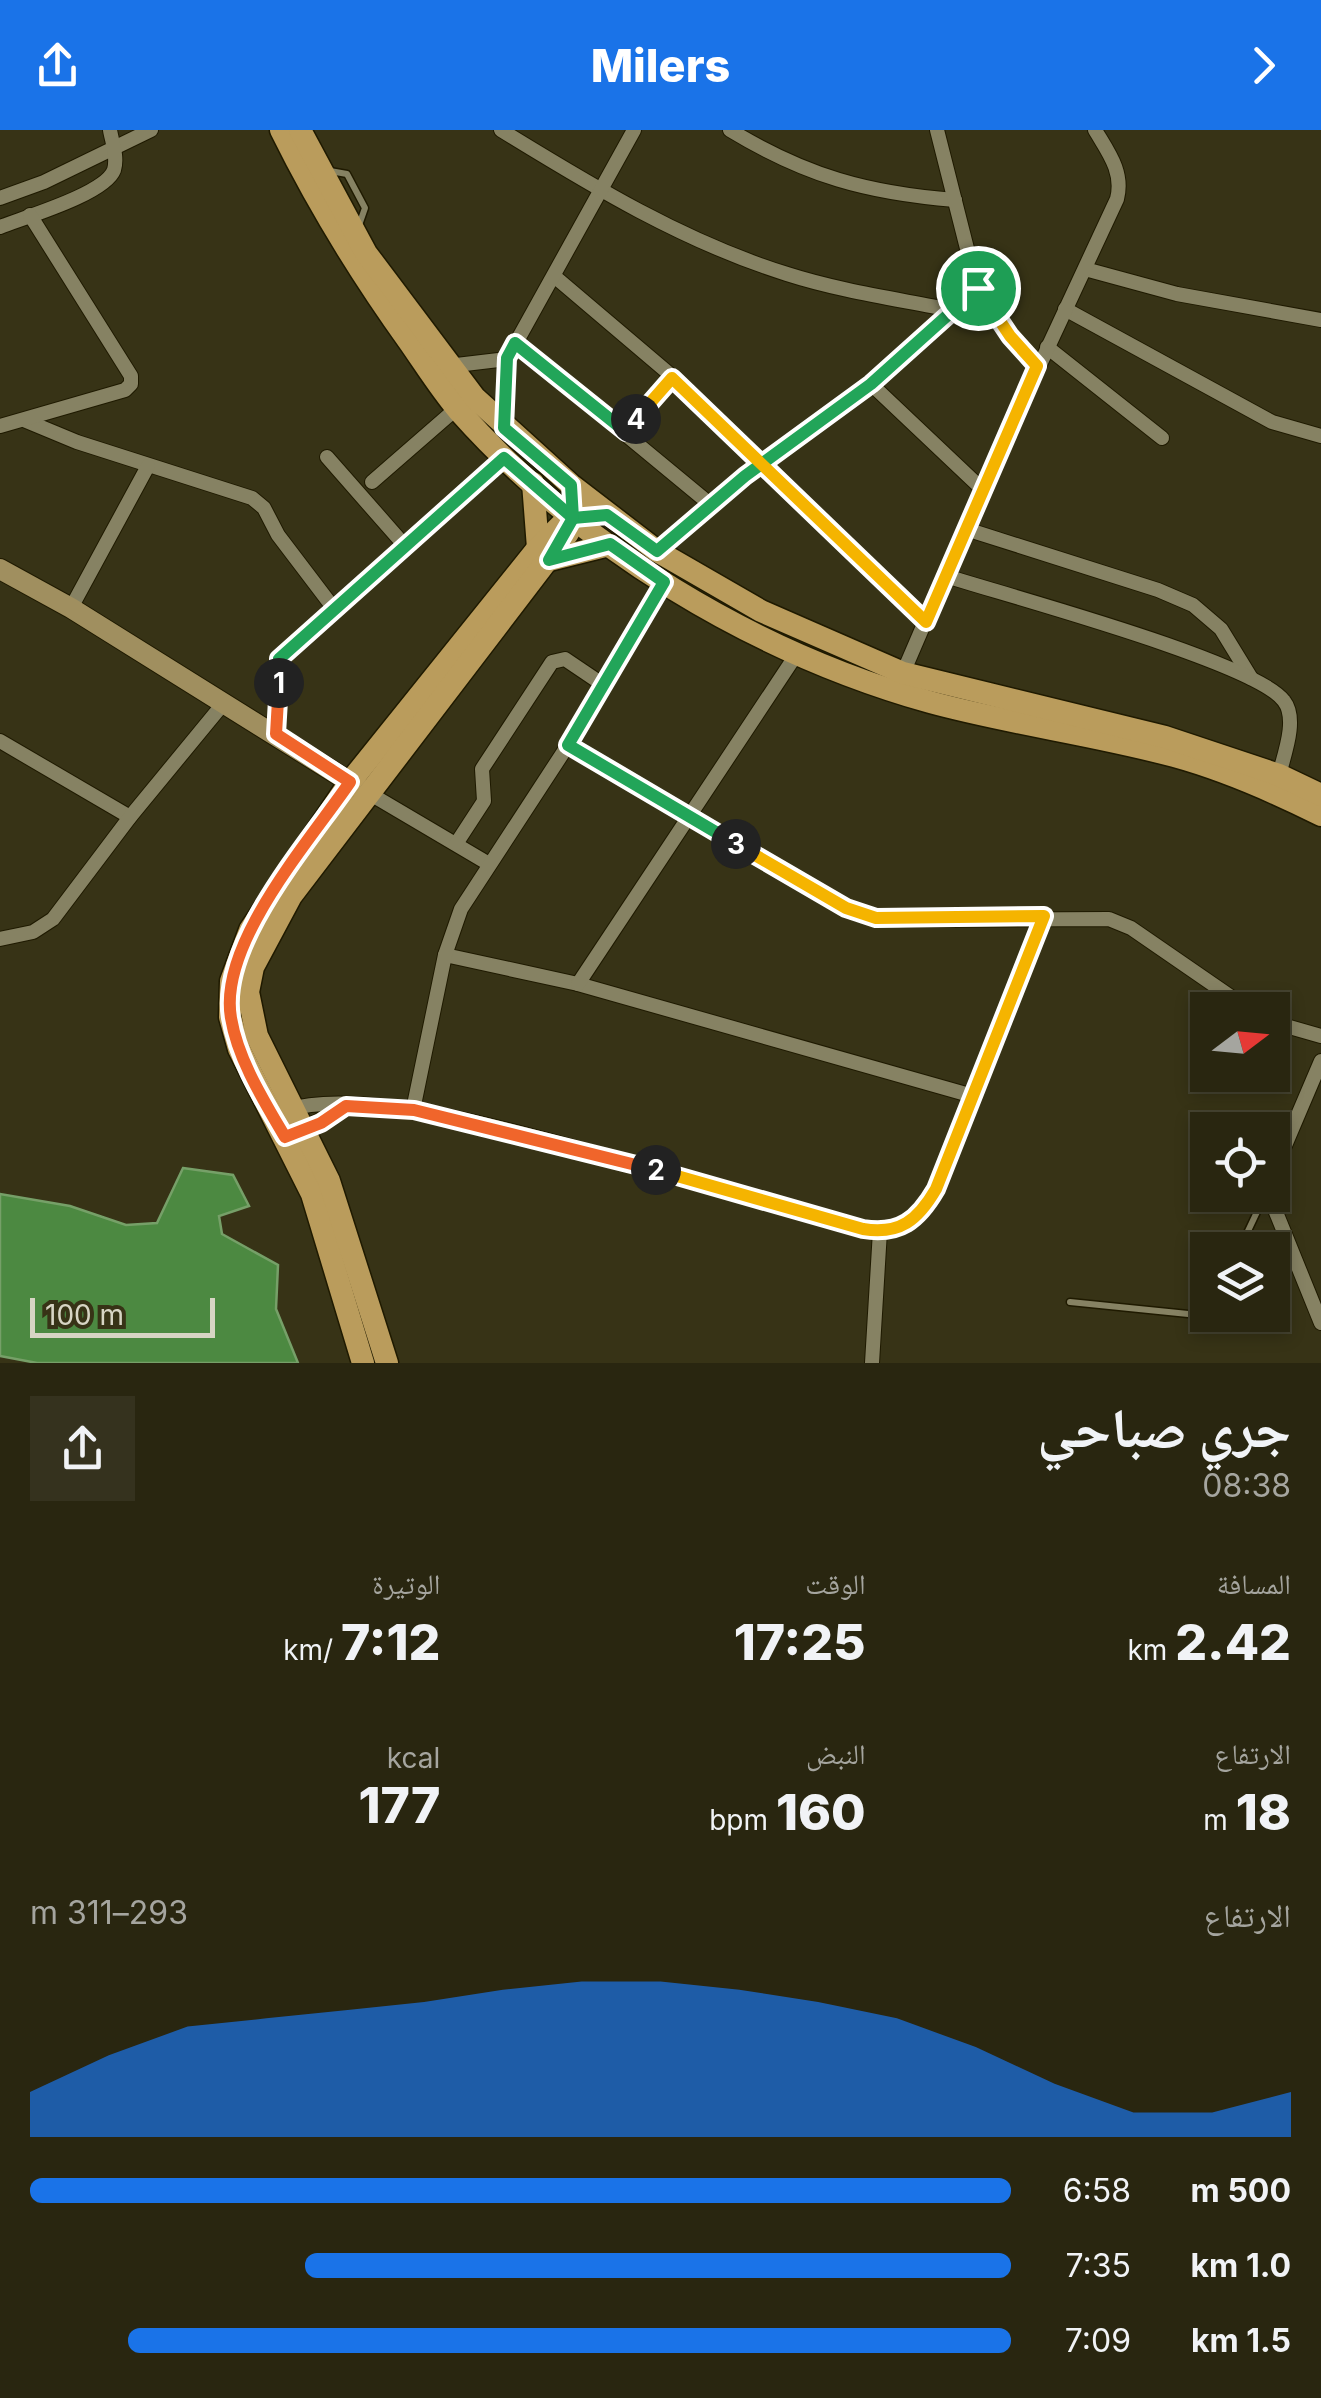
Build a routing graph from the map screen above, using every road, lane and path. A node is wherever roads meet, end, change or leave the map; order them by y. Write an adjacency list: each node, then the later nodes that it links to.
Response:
1 (110, 130): 10 (street)
2 (151, 130): 10 (street)
3 (281, 130): 29 (main road)
4 (300, 130): 25 (main road)
5 (501, 130): 11 (street)
6 (634, 130): 11 (street)
7 (730, 130): 13 (street)
8 (938, 130): 13 (street)
9 (1095, 130): 16 (street)
10 (113, 147): 12 (street); 14 (street)
11 (600, 191): 17 (street); 20 (street)
12 (0, 198)
13 (955, 200): 18 (street)
14 (30, 215): 15 (street); 30 (street)
15 (0, 227)
16 (1086, 269): 19 (street); 21 (street)
17 (554, 276): 22 (street); 27 (street)
18 (978, 288): 20 (street); 26 (street)
19 (1066, 309): 23 (street); 34 (street)
20 (951, 310): 28 (street)
21 (1321, 320)
22 (515, 343): 24 (street); 33 (street)
23 (1047, 347): 26 (street); 35 (street)
24 (507, 358): 25 (street); 32 (street)
25 (448, 366): 32 (main road)
26 (1037, 366): 43 (street)
27 (672, 378): 33 (street); 38 (street)
28 (871, 384): 38 (street); 43 (street)
29 (456, 408): 37 (main road); 40 (street)
30 (24, 420): 31 (street); 39 (street)
31 (0, 426)
32 (504, 428): 42 (main road)
33 (626, 432): 44 (street)
34 (1321, 436)
35 (1162, 438)
36 (327, 456): 49 (street)
37 (504, 458): 41 (main road); 49 (street)
38 (760, 464): 44 (street); 57 (street)
39 (148, 466): 55 (street); 56 (street)
40 (372, 482)
41 (533, 483): 46 (main road); 51 (main road)
42 (571, 485): 45 (main road); 46 (main road)
43 (982, 489): 47 (street)
44 (711, 505): 50 (street)
45 (607, 515): 46 (main road); 50 (main road)
46 (573, 518): 48 (main road); 51 (main road)
47 (966, 529): 53 (street); 60 (street)
48 (610, 544): 51 (main road); 54 (main road)
49 (406, 547): 56 (street)
50 (657, 551): 59 (main road)
51 (544, 554): 67 (main road)
52 (0, 569): 55 (street)
53 (946, 576): 57 (street); 60 (street)
54 (664, 582): 58 (main road); 61 (street)
55 (71, 608): 62 (street)
56 (336, 610): 63 (street)
57 (926, 622): 59 (street)
58 (796, 655): 69 (main road); 71 (street)
59 (903, 674): 66 (main road)
60 (1252, 679): 66 (street)
61 (602, 684): 65 (street); 72 (street)
62 (223, 704): 63 (street); 70 (street)
63 (276, 734): 67 (street)
64 (0, 740): 70 (street)
65 (568, 745): 71 (street); 73 (street)
66 (1279, 775): 68 (main road)
67 (359, 787): 72 (street); 85 (main road)
68 (1321, 796)
69 (1321, 815)
70 (130, 817): 75 (street)
71 (690, 818): 74 (street); 77 (street)
72 (456, 844): 73 (street)
73 (489, 864): 76 (street)
74 (1044, 916): 78 (street); 82 (street)
75 (0, 938)
76 (445, 955): 77 (street); 84 (street)
77 (578, 984): 82 (street)
78 (1223, 992)
79 (1290, 1027): 80 (street)
80 (1321, 1036)
81 (1321, 1060): 86 (street)
82 (973, 1096): 88 (street)
83 (346, 1106): 84 (street); 85 (street); 85 (street)
84 (414, 1110): 88 (street)
85 (289, 1123): 92 (main road); 93 (main road)
86 (1290, 1133)
87 (1273, 1212): 91 (street)
88 (880, 1232): 94 (street)
89 (1070, 1302): 90 (lane)
90 (1190, 1314)
91 (1321, 1323)
92 (363, 1363)
93 (387, 1363)
94 (872, 1363)

